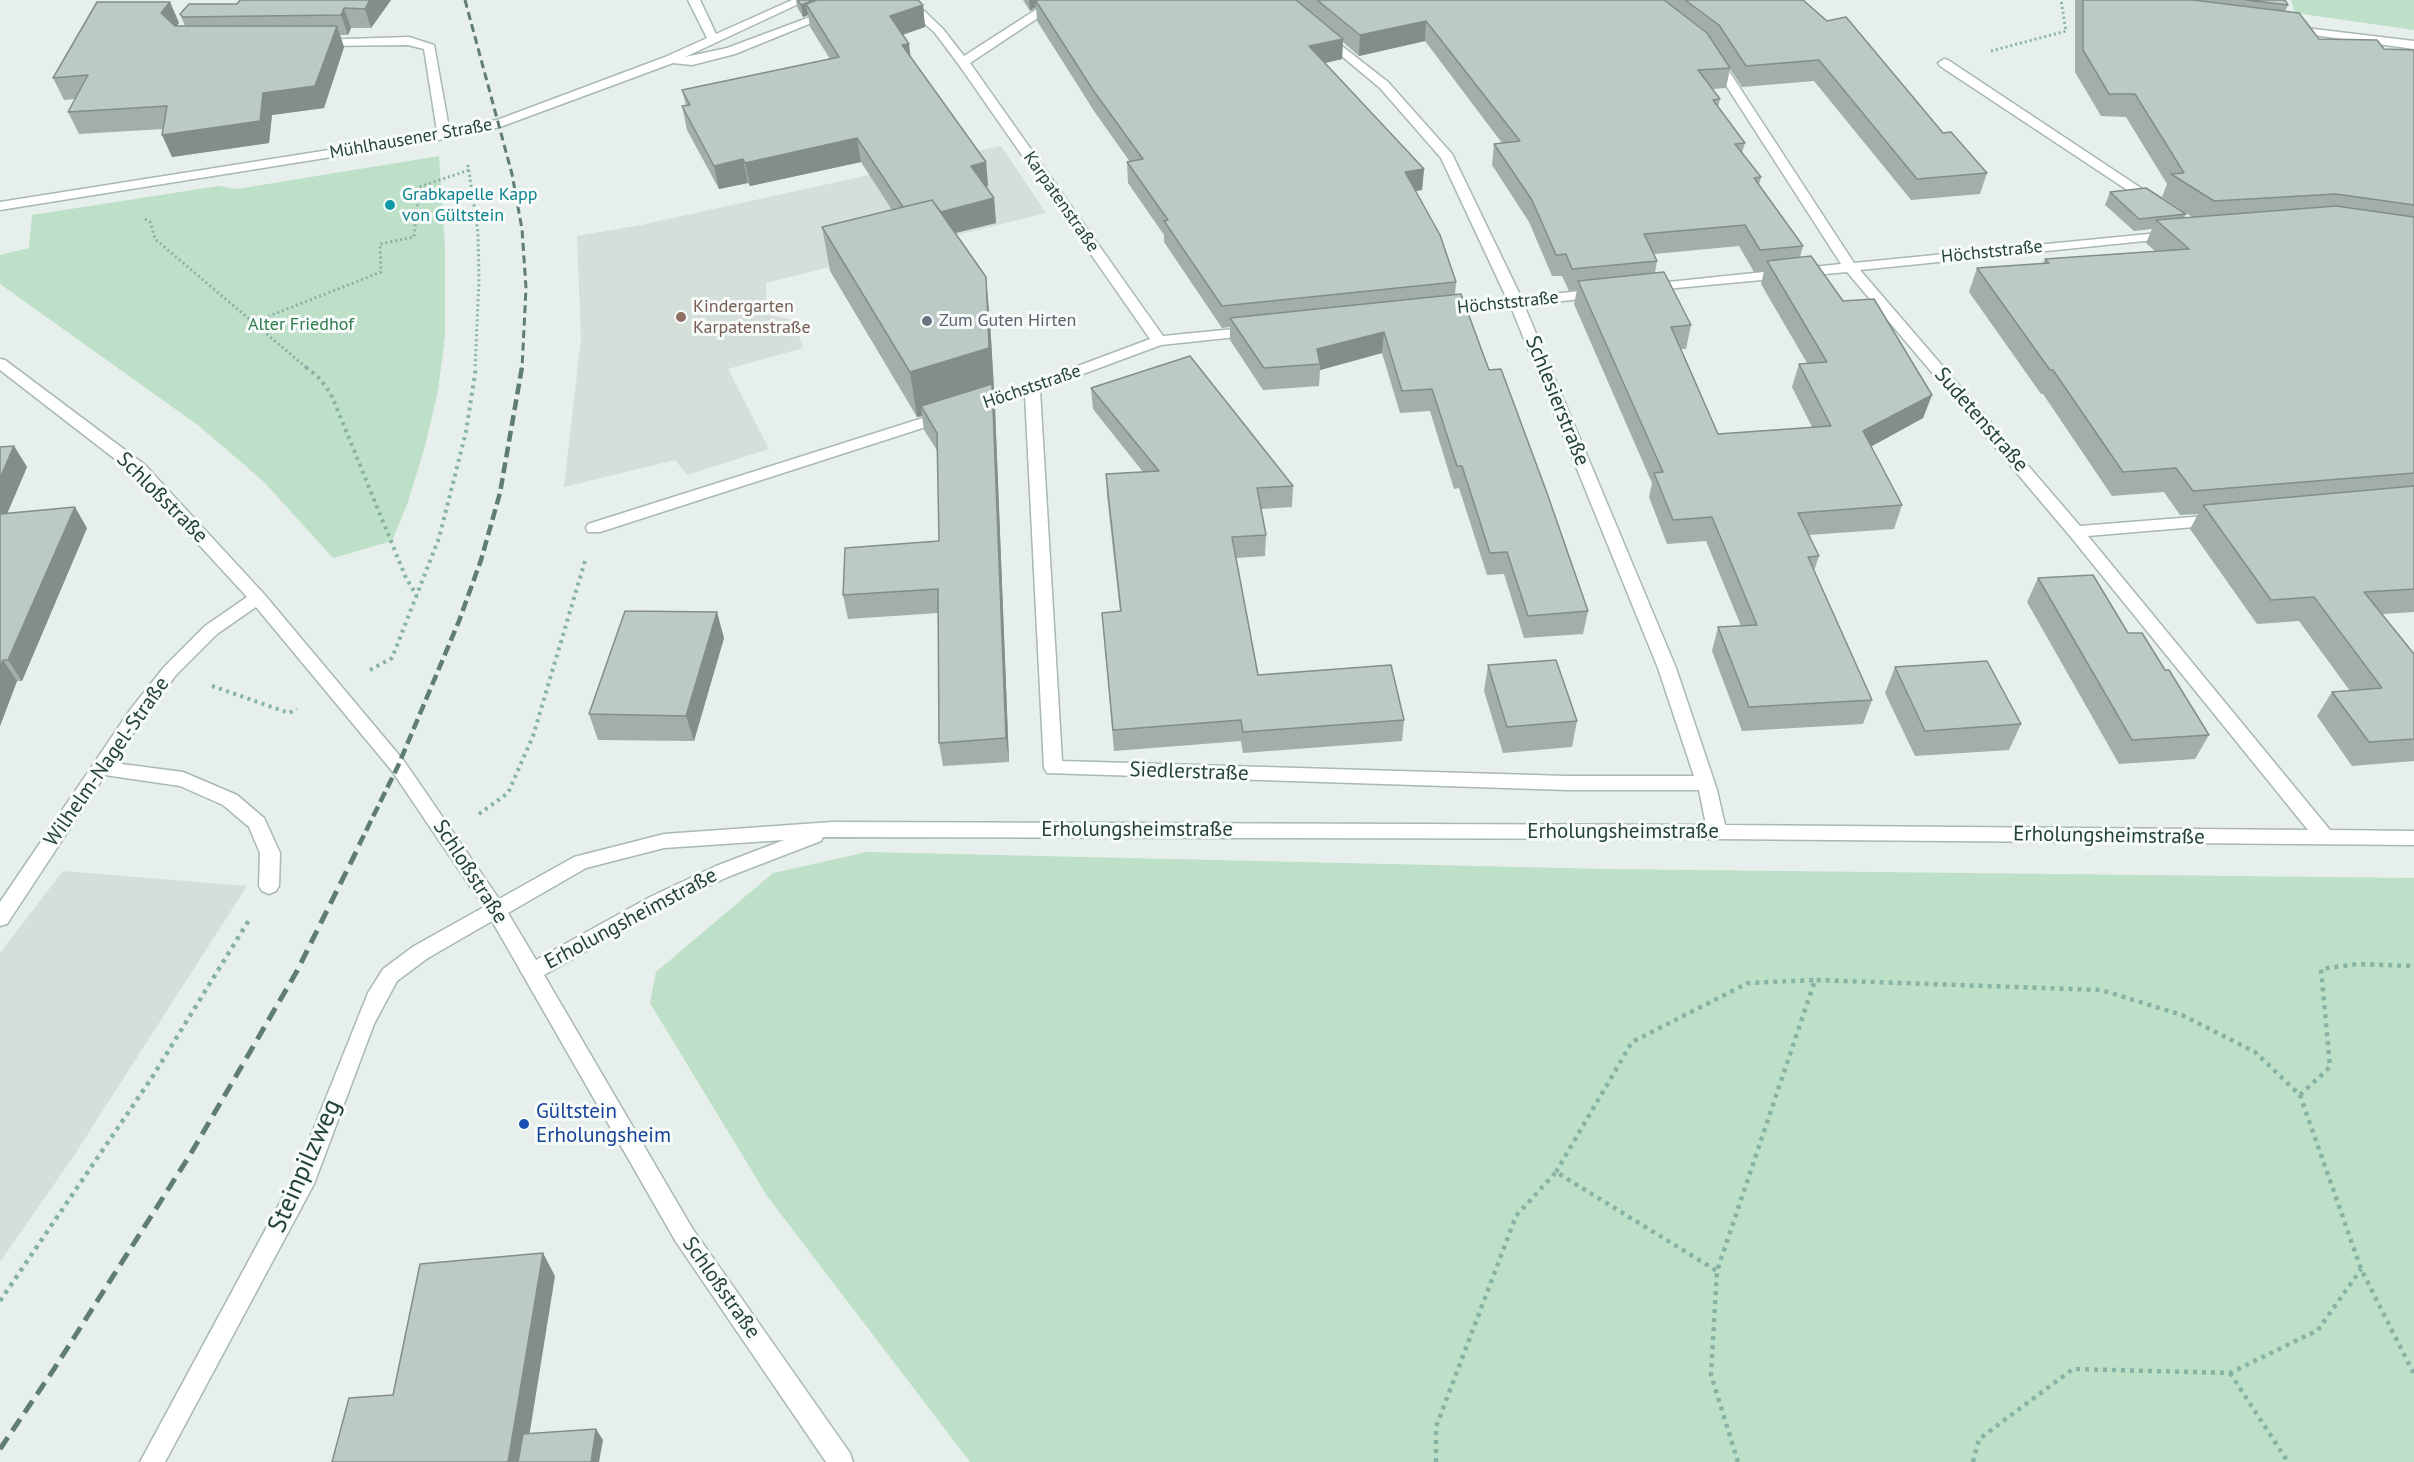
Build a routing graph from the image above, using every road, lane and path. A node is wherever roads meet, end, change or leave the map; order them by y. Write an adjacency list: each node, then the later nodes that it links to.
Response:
1 (694, 0): 9 (street)
2 (801, 0): 9 (street, Mühlhausener Straße)
3 (1059, 0): 14 (street)
4 (2061, 0): 15 (path)
5 (894, 2): 14 (street, Karpatenstraße)
6 (844, 7): 13 (street)
7 (2272, 27): 11 (street)
8 (1316, 28): 24 (street, Schlesierstraße)
9 (713, 39): 13 (street, Mühlhausener Straße)
10 (304, 42): 17 (street)
11 (2414, 45)
12 (1708, 50): 23 (street, Sudetenstraße)
13 (669, 60): 16 (street, Mühlhausener Straße)
14 (963, 62): 28 (street, Karpatenstraße)
15 (1944, 63): 21 (street)
16 (459, 132): 17 (street, Mühlhausener Straße); 18 (path)
17 (444, 135): 19 (street, Mühlhausener Straße)
18 (470, 170): 26 (path); 34 (path)
19 (98, 190): 20 (street, Mühlhausener Straße); 26 (path)
20 (0, 206)
21 (2170, 212)
22 (2188, 232): 23 (street, Höchststraße)
23 (1850, 267): 24 (street, Höchststraße); 33 (street, Sudetenstraße)
24 (1516, 302): 25 (street, Höchststraße); 39 (street, Schlesierstraße)
25 (1432, 311)
26 (254, 322): 34 (path)
27 (1266, 330): 28 (street, Höchststraße)
28 (1159, 341): 30 (street, Höchststraße)
29 (0, 363): 35 (street, Schloßstraße)
30 (1032, 388): 32 (street, Höchststraße); 39 (street, Siedlerstraße)
31 (2239, 518): 33 (street)
32 (594, 528): 42 (path)
33 (2076, 532): 43 (street, Sudetenstraße)
34 (417, 596): 37 (path)
35 (258, 598): 36 (street, Wilhelm-Nagel-Straße); 37 (street, Schloßstraße)
36 (170, 671): 37 (path); 38 (street, Wilhelm-Nagel-Straße)
37 (335, 689): 42 (street, Schloßstraße)
38 (101, 768): 45 (street); 47 (street, Wilhelm-Nagel-Straße)
39 (1705, 783): 41 (street, Schlesierstraße)
40 (832, 830): 41 (street, Erholungsheimstraße); 46 (street, Erholungsheimstraße); 49 (street, Erholungsheimstraße)
41 (1717, 832): 43 (street, Erholungsheimstraße)
42 (447, 837): 46 (street, Schloßstraße)
43 (2326, 838): 44 (street, Erholungsheimstraße)
44 (2414, 838)
45 (269, 886): 55 (path)
46 (495, 908): 49 (street, Schloßstraße); 58 (street, Steinpilzweg)
47 (0, 918)
48 (2414, 966): 51 (path)
49 (532, 972): 59 (street, Schloßstraße)
50 (1815, 980): 51 (path); 52 (path); 54 (path)
51 (2300, 1095): 53 (path)
52 (1556, 1172): 54 (path); 60 (path)
53 (2361, 1269): 56 (path); 57 (path)
54 (1717, 1271): 61 (path)
55 (0, 1301)
56 (2230, 1373): 62 (path); 63 (path)
57 (2414, 1374)
58 (152, 1462)
59 (841, 1462)
60 (1436, 1462)
61 (1738, 1462)
62 (1973, 1462)
63 (2288, 1462)

